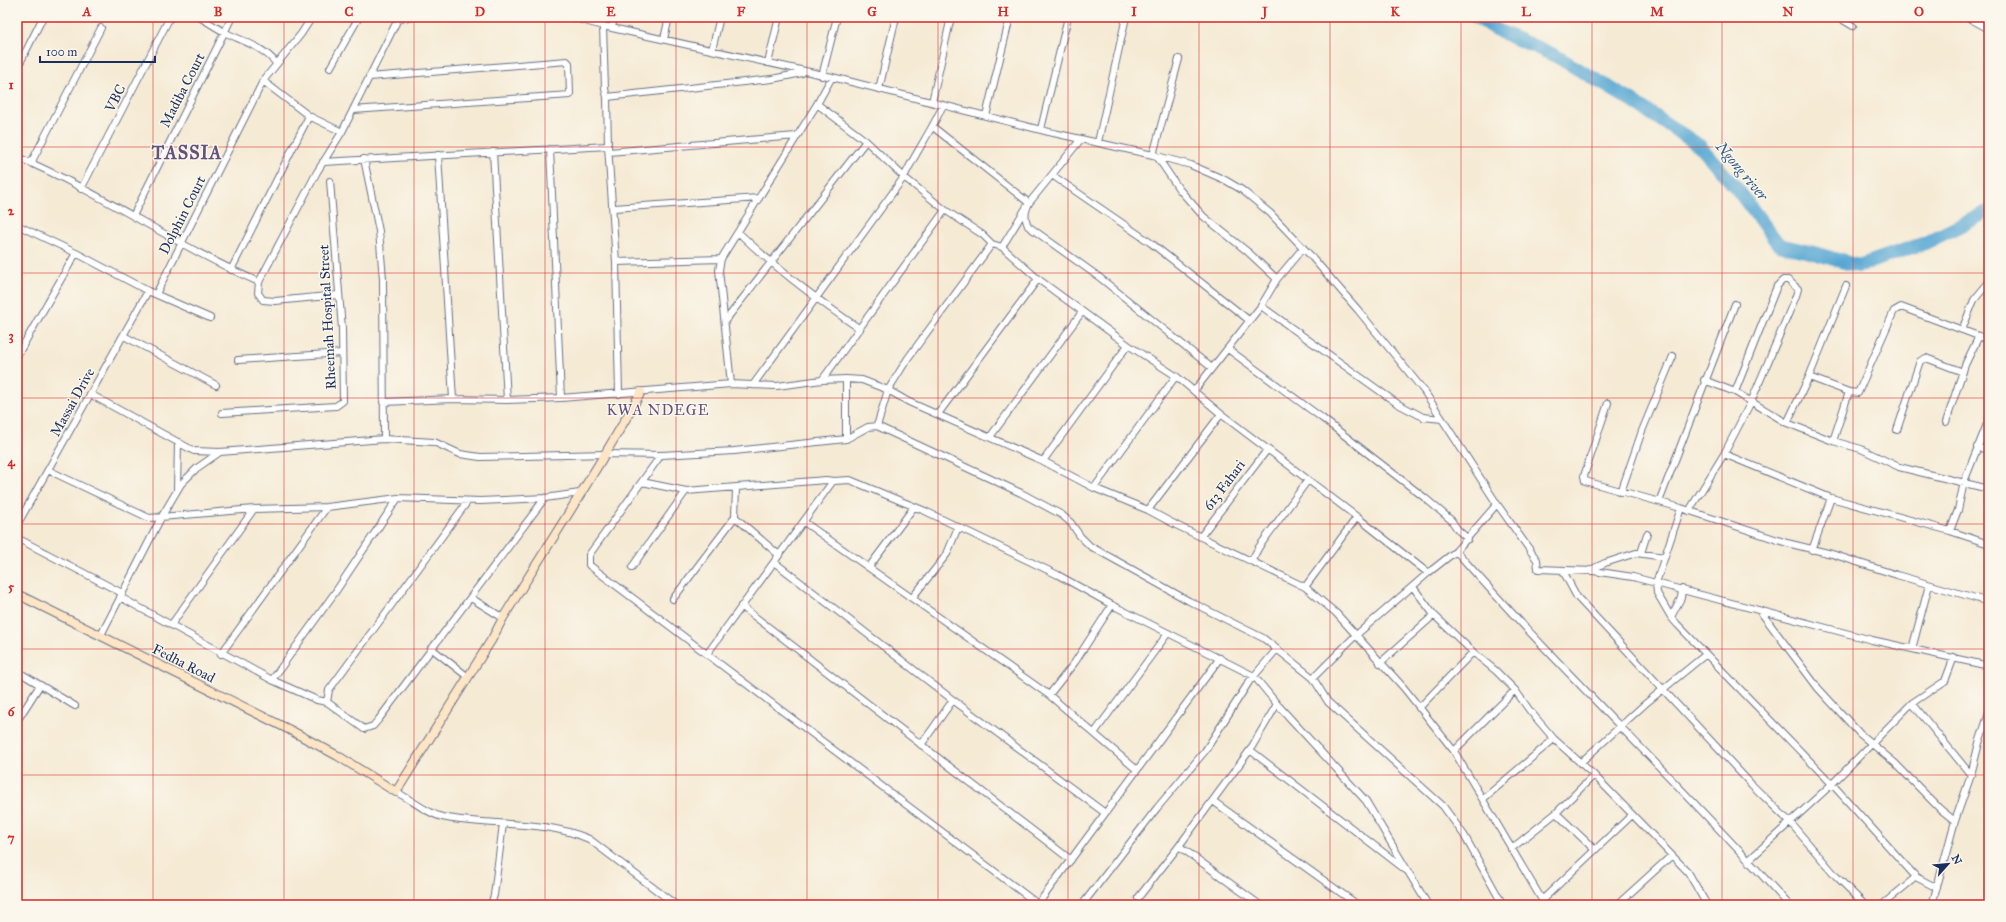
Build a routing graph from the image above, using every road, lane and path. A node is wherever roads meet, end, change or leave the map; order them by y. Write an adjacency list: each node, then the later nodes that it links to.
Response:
1 (43, 17): 35 (street)
2 (170, 17): 68 (street, VBC)
3 (199, 17): 28 (street)
4 (232, 17): 28 (street, Madiba Court)
5 (312, 17): 32 (street, Dolphin Court)
6 (359, 17): 34 (street)
7 (391, 17): 22 (street)
8 (414, 17): 22 (street)
9 (570, 17): 23 (street)
10 (614, 17): 26 (street)
11 (669, 17): 29 (street)
12 (720, 17): 30 (street)
13 (779, 17): 33 (street)
14 (837, 17): 37 (street)
15 (896, 17): 41 (street)
16 (951, 17): 43 (street)
17 (1010, 17): 48 (street)
18 (1068, 17): 50 (street)
19 (1126, 17): 55 (street)
20 (1838, 17): 24 (street)
21 (1967, 17): 27 (street)
22 (398, 19): 38 (street)
23 (602, 26): 26 (street); 42 (street)
24 (1853, 26)
25 (101, 28): 64 (street)
26 (612, 28): 29 (street)
27 (1989, 28)
28 (225, 32): 32 (street); 73 (street, Madiba Court)
29 (664, 39): 30 (street)
30 (712, 50): 33 (street)
31 (1179, 59): 60 (street)
32 (276, 63): 40 (street, Dolphin Court)
33 (768, 63): 36 (street)
34 (330, 68)
35 (17, 69)
36 (803, 72): 37 (street); 42 (street)
37 (822, 76): 39 (street)
38 (369, 77): 46 (street); 46 (street)
39 (832, 78): 41 (street); 44 (street)
40 (263, 82): 47 (street); 76 (street, Dolphin Court)
41 (879, 89): 43 (street)
42 (607, 97): 57 (street)
43 (932, 102): 45 (street)
44 (817, 104): 52 (street); 54 (street)
45 (943, 105): 48 (street); 49 (street)
46 (353, 110): 51 (street)
47 (309, 116): 51 (street); 84 (street)
48 (986, 116): 50 (street)
49 (933, 127): 66 (street); 70 (street)
50 (1041, 129): 53 (street)
51 (342, 132): 63 (street)
52 (796, 136): 57 (street); 69 (street)
53 (1081, 139): 55 (street); 65 (street)
54 (866, 141): 66 (street); 83 (street)
55 (1098, 142): 60 (street)
56 (550, 149): 57 (street); 58 (street); 128 (street)
57 (608, 149): 71 (street)
58 (493, 152): 59 (street); 130 (street)
59 (438, 155): 62 (street); 129 (street)
60 (1156, 156): 79 (street); 86 (street)
61 (17, 157): 64 (street)
62 (364, 159): 63 (street); 131 (street)
63 (323, 162): 87 (street)
64 (31, 163): 68 (street)
65 (1052, 175): 70 (street); 99 (street)
66 (904, 177): 72 (street); 93 (street)
67 (330, 181): 92 (street, Rheemah Hospital Street)
68 (82, 189): 73 (street)
69 (759, 198): 71 (street); 75 (street)
70 (1029, 203): 78 (street); 111 (street)
71 (614, 208): 82 (street)
72 (945, 210): 77 (street); 100 (street)
73 (133, 216): 76 (street)
74 (17, 224): 80 (street)
75 (738, 232): 81 (street); 83 (street)
76 (181, 241): 84 (street); 91 (street, Dolphin Court)
77 (992, 244): 78 (street); 121 (street)
78 (1002, 247): 85 (street)
79 (1303, 248): 86 (street); 138 (street)
80 (76, 253): 90 (street); 108 (street)
81 (721, 259): 82 (street); 98 (street)
82 (616, 262): 127 (street)
83 (769, 262): 93 (street); 98 (street)
84 (231, 270): 87 (street)
85 (1038, 279): 96 (street); 135 (street)
86 (1277, 279): 95 (street)
87 (259, 282): 92 (street)
88 (1989, 282): 101 (street)
89 (1846, 286): 114 (street)
90 (148, 291): 91 (street); 102 (street, Massai Drive)
91 (156, 294): 97 (street)
92 (338, 295): 107 (street, Rheemah Hospital Street)
93 (816, 298): 100 (street); 120 (street)
94 (1735, 304): 117 (street)
95 (1261, 306): 99 (street); 138 (street)
96 (1082, 312): 105 (street); 143 (street)
97 (210, 318)
98 (725, 320): 118 (street)
99 (1250, 321): 106 (street)
100 (860, 328): 116 (street)
101 (1962, 330): 103 (street); 125 (street)
102 (124, 336): 119 (street); 126 (street, Massai Drive)
103 (1979, 336): 104 (street); 112 (street)
104 (1989, 340)
105 (1128, 345): 113 (street); 155 (street)
106 (1228, 349): 111 (street); 190 (street)
107 (342, 353): 110 (street); 134 (street, Rheemah Hospital Street)
108 (17, 356)
109 (1673, 356): 166 (street)
110 (238, 360)
111 (1212, 368): 122 (street)
112 (1963, 372): 139 (street); 142 (street)
113 (1176, 376): 122 (street); 162 (street)
114 (1809, 377): 125 (street); 140 (street)
115 (846, 379): 116 (street); 121 (street); 145 (street)
116 (822, 380): 120 (street)
117 (1704, 380): 124 (street); 172 (street)
118 (731, 384): 120 (street); 123 (street)
119 (216, 385)
120 (753, 385)
121 (888, 390): 135 (street); 141 (street)
122 (1194, 391): 136 (street)
123 (641, 392): 127 (street); 152 (street)
124 (1735, 392): 132 (street); 132 (street)
125 (1849, 392): 146 (street)
126 (90, 394): 147 (street); 156 (street, Massai Drive)
127 (620, 394): 128 (street)
128 (561, 398): 130 (street)
129 (453, 399): 130 (street); 131 (street)
130 (507, 400)
131 (382, 402): 144 (street)
132 (1750, 402): 140 (street); 153 (street)
133 (1608, 403): 166 (street)
134 (222, 413)
135 (938, 414): 143 (street)
136 (1221, 414): 149 (street); 178 (street)
137 (1989, 419): 148 (street)
138 (1442, 420): 173 (street)
139 (1946, 422)
140 (1787, 423): 146 (street)
141 (877, 426): 145 (street); 226 (street)
142 (1897, 430)
143 (990, 436): 155 (street)
144 (384, 439): 151 (street); 152 (street)
145 (846, 439): 154 (street)
146 (1833, 441): 160 (street)
147 (178, 442): 151 (street); 164 (street)
148 (1977, 447): 150 (street); 160 (street)
149 (1267, 450): 157 (street); 188 (street, 613 Fahari)
150 (1989, 450)
151 (220, 452): 164 (street)
152 (607, 454): 154 (street); 167 (street)
153 (1724, 454): 170 (street); 179 (street)
154 (662, 455): 158 (street)
155 (1044, 461): 162 (street)
156 (48, 470): 180 (street); 184 (street, Massai Drive)
157 (1308, 480): 181 (street); 197 (street)
158 (642, 482): 165 (street); 230 (street)
159 (833, 482): 161 (street); 175 (street); 183 (street)
160 (1964, 482): 163 (street); 186 (street)
161 (736, 488): 165 (street); 182 (street)
162 (1094, 488): 178 (street)
163 (1989, 489)
164 (177, 490): 180 (street)
165 (686, 491): 199 (street)
166 (1621, 492): 172 (street)
167 (580, 493): 169 (street); 220 (street)
168 (398, 498): 171 (street); 174 (street); 240 (street)
169 (545, 498): 171 (street); 211 (street)
170 (1831, 498): 186 (street); 192 (street)
171 (468, 501): 246 (street)
172 (1659, 502): 176 (street)
173 (1497, 504): 190 (street); 201 (street)
174 (327, 507): 177 (street); 229 (street)
175 (914, 507): 185 (street); 200 (street)
176 (1681, 508): 179 (street); 196 (street)
177 (254, 509): 180 (street); 221 (street)
178 (1148, 510): 188 (street)
179 (1689, 511): 192 (street)
180 (162, 516): 210 (street)
181 (1357, 517): 203 (street); 206 (street)
182 (735, 518): 195 (street); 213 (street)
183 (804, 522): 195 (street); 200 (street)
184 (17, 525)
185 (958, 527): 212 (street); 215 (street)
186 (1950, 531): 191 (street)
187 (1647, 534): 194 (street)
188 (1201, 536): 197 (street)
189 (17, 538): 210 (street)
190 (1468, 539): 193 (street)
191 (1989, 544)
192 (1812, 550): 205 (street)
193 (1456, 551): 203 (street); 253 (street)
194 (1641, 553): 196 (street); 202 (street)
195 (779, 555): 198 (street)
196 (1665, 558): 204 (street)
197 (1252, 560): 206 (street)
198 (774, 562): 216 (street); 245 (street)
199 (632, 567)
200 (869, 567): 212 (street)
201 (1563, 571): 202 (street); 243 (street)
202 (1589, 571): 204 (street)
203 (1428, 573): 207 (street)
204 (1656, 583): 208 (street); 219 (street)
205 (1929, 585): 214 (street); 227 (street)
206 (1305, 586): 224 (street)
207 (1413, 586): 218 (street); 224 (street)
208 (1682, 589): 217 (street); 219 (street)
209 (17, 594): 223 (street, Fedha Road)
210 (121, 595): 221 (street); 223 (street)
211 (471, 598): 220 (street); 225 (street)
212 (912, 598): 244 (street)
213 (673, 599)
214 (1989, 602)
215 (1112, 605): 222 (street); 244 (street)
216 (741, 606): 230 (street); 256 (street)
217 (1760, 611): 227 (street); 257 (street)
218 (1434, 615): 228 (street); 234 (street)
219 (1671, 617): 231 (street)
220 (502, 618): 238 (street)
221 (171, 625): 229 (street)
222 (1168, 633): 233 (street); 254 (street)
223 (101, 635): 265 (street, Fedha Road)
224 (1355, 636): 234 (street); 239 (street)
225 (431, 648): 238 (street); 246 (street)
226 (1277, 649): 237 (street); 239 (street)
227 (1912, 649): 232 (street)
228 (1473, 652): 242 (street); 250 (street)
229 (221, 654): 240 (street)
230 (707, 654): 288 (street)
231 (1705, 655): 243 (street); 264 (street)
232 (1954, 657): 235 (street); 247 (street)
233 (1220, 658): 237 (street); 261 (street)
234 (1380, 663): 250 (street)
235 (1989, 666)
236 (17, 671): 241 (street)
237 (1254, 676): 248 (street); 289 (street)
238 (468, 677): 265 (street)
239 (1313, 678): 293 (street)
240 (272, 680): 246 (street)
241 (40, 685): 249 (street); 252 (street)
242 (1515, 690): 255 (street); 259 (street)
243 (1663, 690): 253 (street); 271 (street)
244 (1049, 695): 254 (street)
245 (953, 700): 256 (street); 268 (street)
246 (327, 702)
247 (1912, 703): 257 (street); 263 (street)
248 (1277, 704): 258 (street); 280 (street)
249 (75, 706)
250 (1419, 708): 259 (street)
251 (1989, 713): 263 (street)
252 (17, 722)
253 (1621, 726): 260 (street); 279 (street)
254 (1095, 732): 261 (street)
255 (1554, 739): 260 (street); 266 (street)
256 (921, 745): 278 (street)
257 (1871, 745): 264 (street); 272 (street)
258 (1250, 750): 267 (street); 280 (street)
259 (1454, 751): 266 (street)
260 (1580, 763): 262 (street)
261 (1137, 770): 268 (street)
262 (1594, 775): 269 (street); 270 (street)
263 (1971, 775): 272 (street)
264 (1832, 784): 271 (street); 281 (street)
265 (396, 792): 273 (street)
266 (1483, 799): 275 (street)
267 (1213, 801): 274 (street); 291 (street)
268 (1105, 813): 278 (street)
269 (1556, 813): 275 (street); 276 (street)
270 (1632, 815): 276 (street); 277 (street)
271 (1790, 821): 279 (street); 296 (street)
272 (1955, 821): 282 (street)
273 (504, 824): 286 (street); 287 (street)
274 (1179, 846): 283 (street); 290 (street)
275 (1511, 849): 284 (street)
276 (1595, 850): 284 (street)
277 (1671, 856): 285 (street); 294 (street)
278 (1071, 860): 288 (street)
279 (1748, 860): 295 (street)
280 (1409, 872): 292 (street)
281 (1916, 877): 282 (street); 297 (street)
282 (1937, 888): 298 (street)
283 (1138, 898)
284 (1544, 902)
285 (1705, 904)
286 (491, 905)
287 (676, 905)
288 (1039, 905)
289 (1082, 905)
290 (1260, 905)
291 (1358, 905)
292 (1428, 905)
293 (1503, 905)
294 (1617, 905)
295 (1789, 905)
296 (1865, 905)
297 (1882, 905)
298 (1932, 905)

